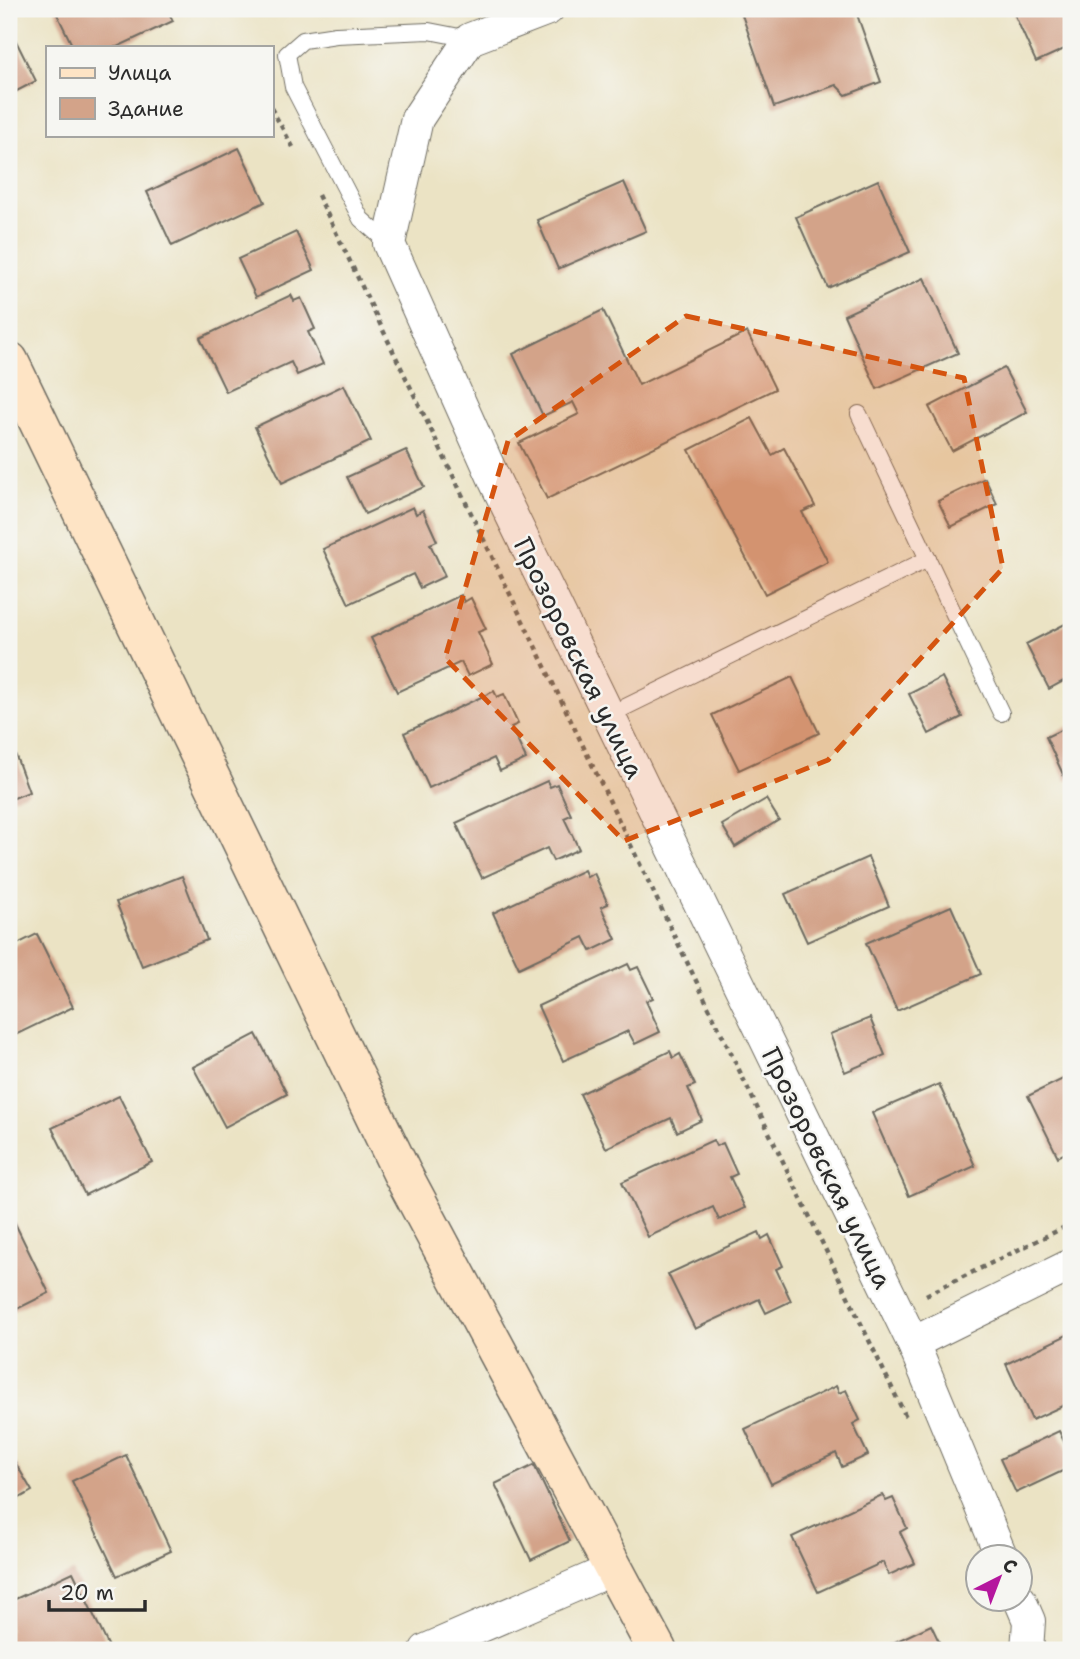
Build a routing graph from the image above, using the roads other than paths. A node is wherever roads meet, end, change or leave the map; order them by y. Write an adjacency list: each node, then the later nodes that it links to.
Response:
1 (548, 9): 2 (street)
2 (470, 39): 3 (street); 3 (lane)
3 (389, 244): 8 (street, Прозоровская улица)
4 (9, 361): 12 (street)
5 (859, 414): 6 (lane)
6 (928, 559): 7 (lane); 8 (lane)
7 (1001, 713)
8 (607, 716): 10 (street, Прозоровская улица)
9 (1071, 1265): 10 (street)
10 (913, 1343): 11 (street, Прозоровская улица)
11 (996, 1544)
12 (613, 1569): 14 (street); 15 (street)
13 (1026, 1614): 16 (street)
14 (426, 1650)
15 (657, 1650)
16 (1027, 1650)

